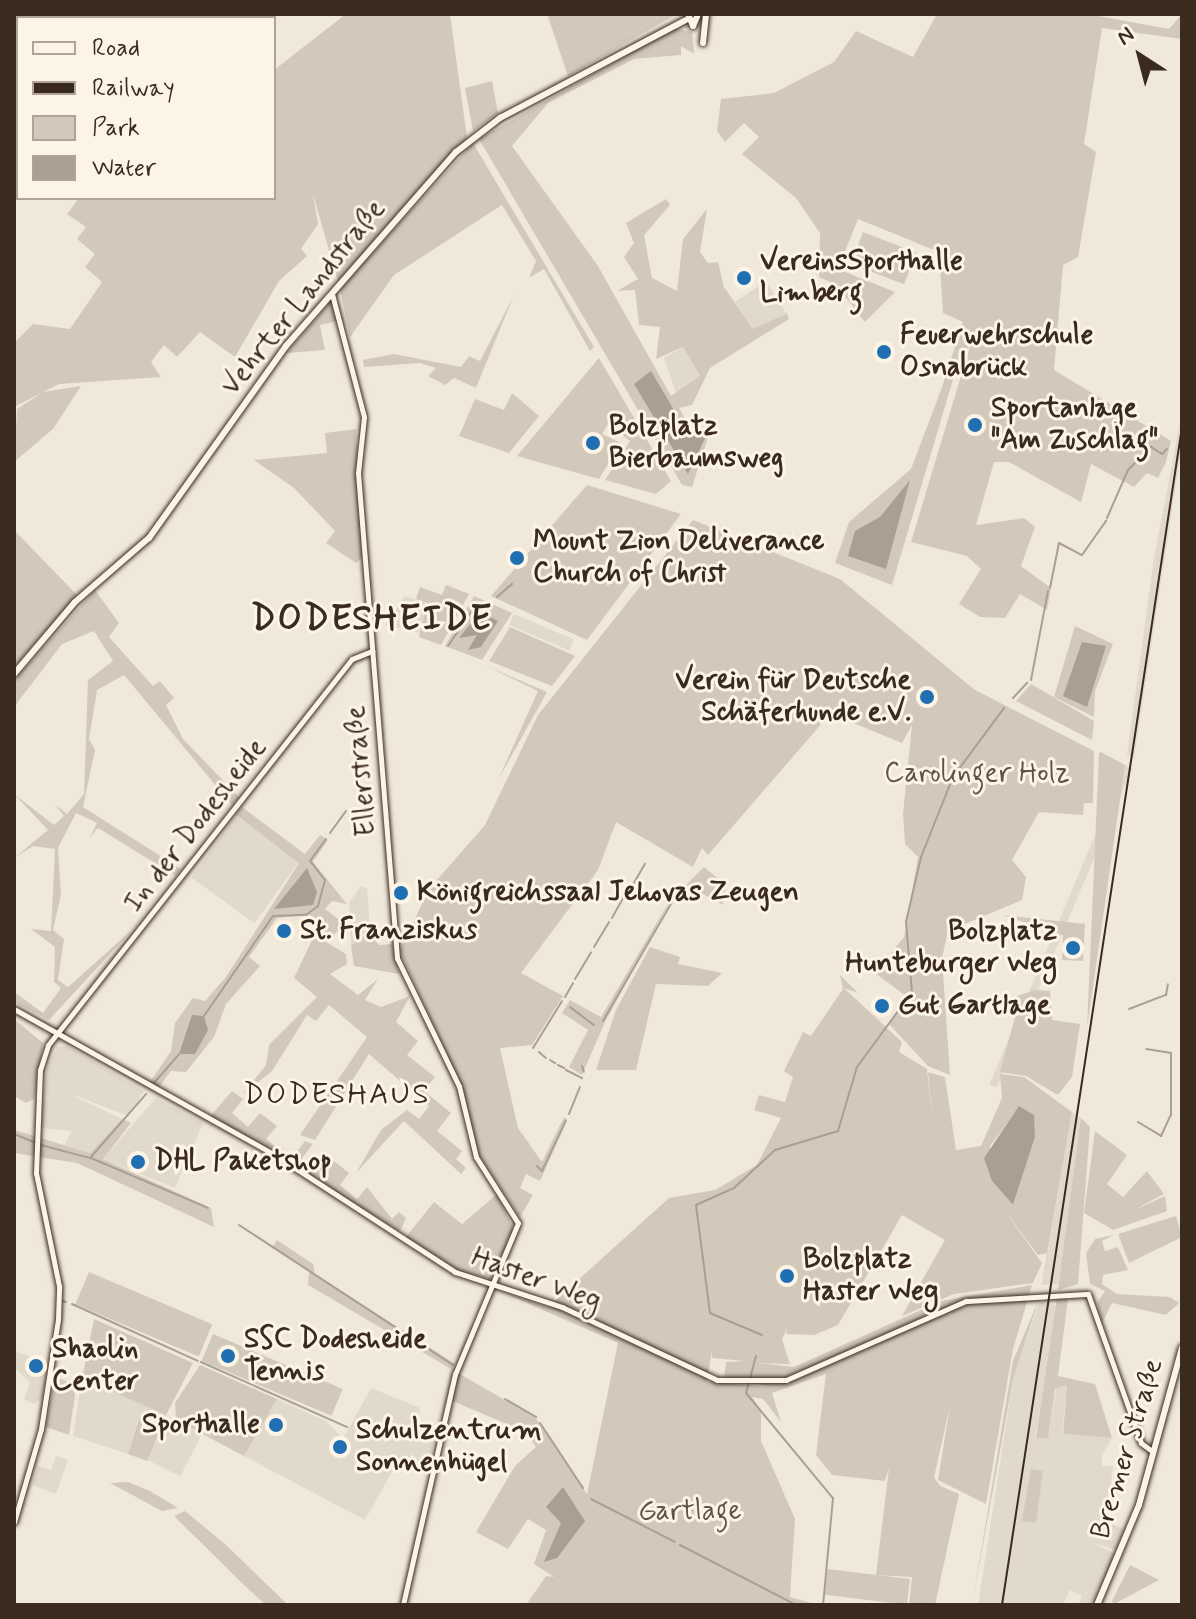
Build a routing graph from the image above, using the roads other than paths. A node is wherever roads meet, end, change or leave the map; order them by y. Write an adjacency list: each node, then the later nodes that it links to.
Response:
1 (698, 14): 3 (main road, Vehrter Landstraße)
2 (706, 14): 4 (main road)
3 (687, 17): 5 (main road, Vehrter Landstraße)
4 (703, 43)
5 (332, 294): 6 (street, Ellerstraße); 7 (main road, Vehrter Landstraße)
6 (372, 651): 9 (street, In der Dodesheide); 10 (street, Ellerstraße)
7 (14, 674)
8 (14, 1009): 9 (street, Haster Weg)
9 (55, 1033): 10 (street, Haster Weg); 13 (street, In der Dodesheide)
10 (492, 1285): 12 (street, Haster Weg); 14 (street)
11 (1182, 1348): 12 (main road, Bremer Straße)
12 (1152, 1451): 15 (main road, Bremer Straße)
13 (14, 1522)
14 (403, 1605)
15 (1097, 1605)

